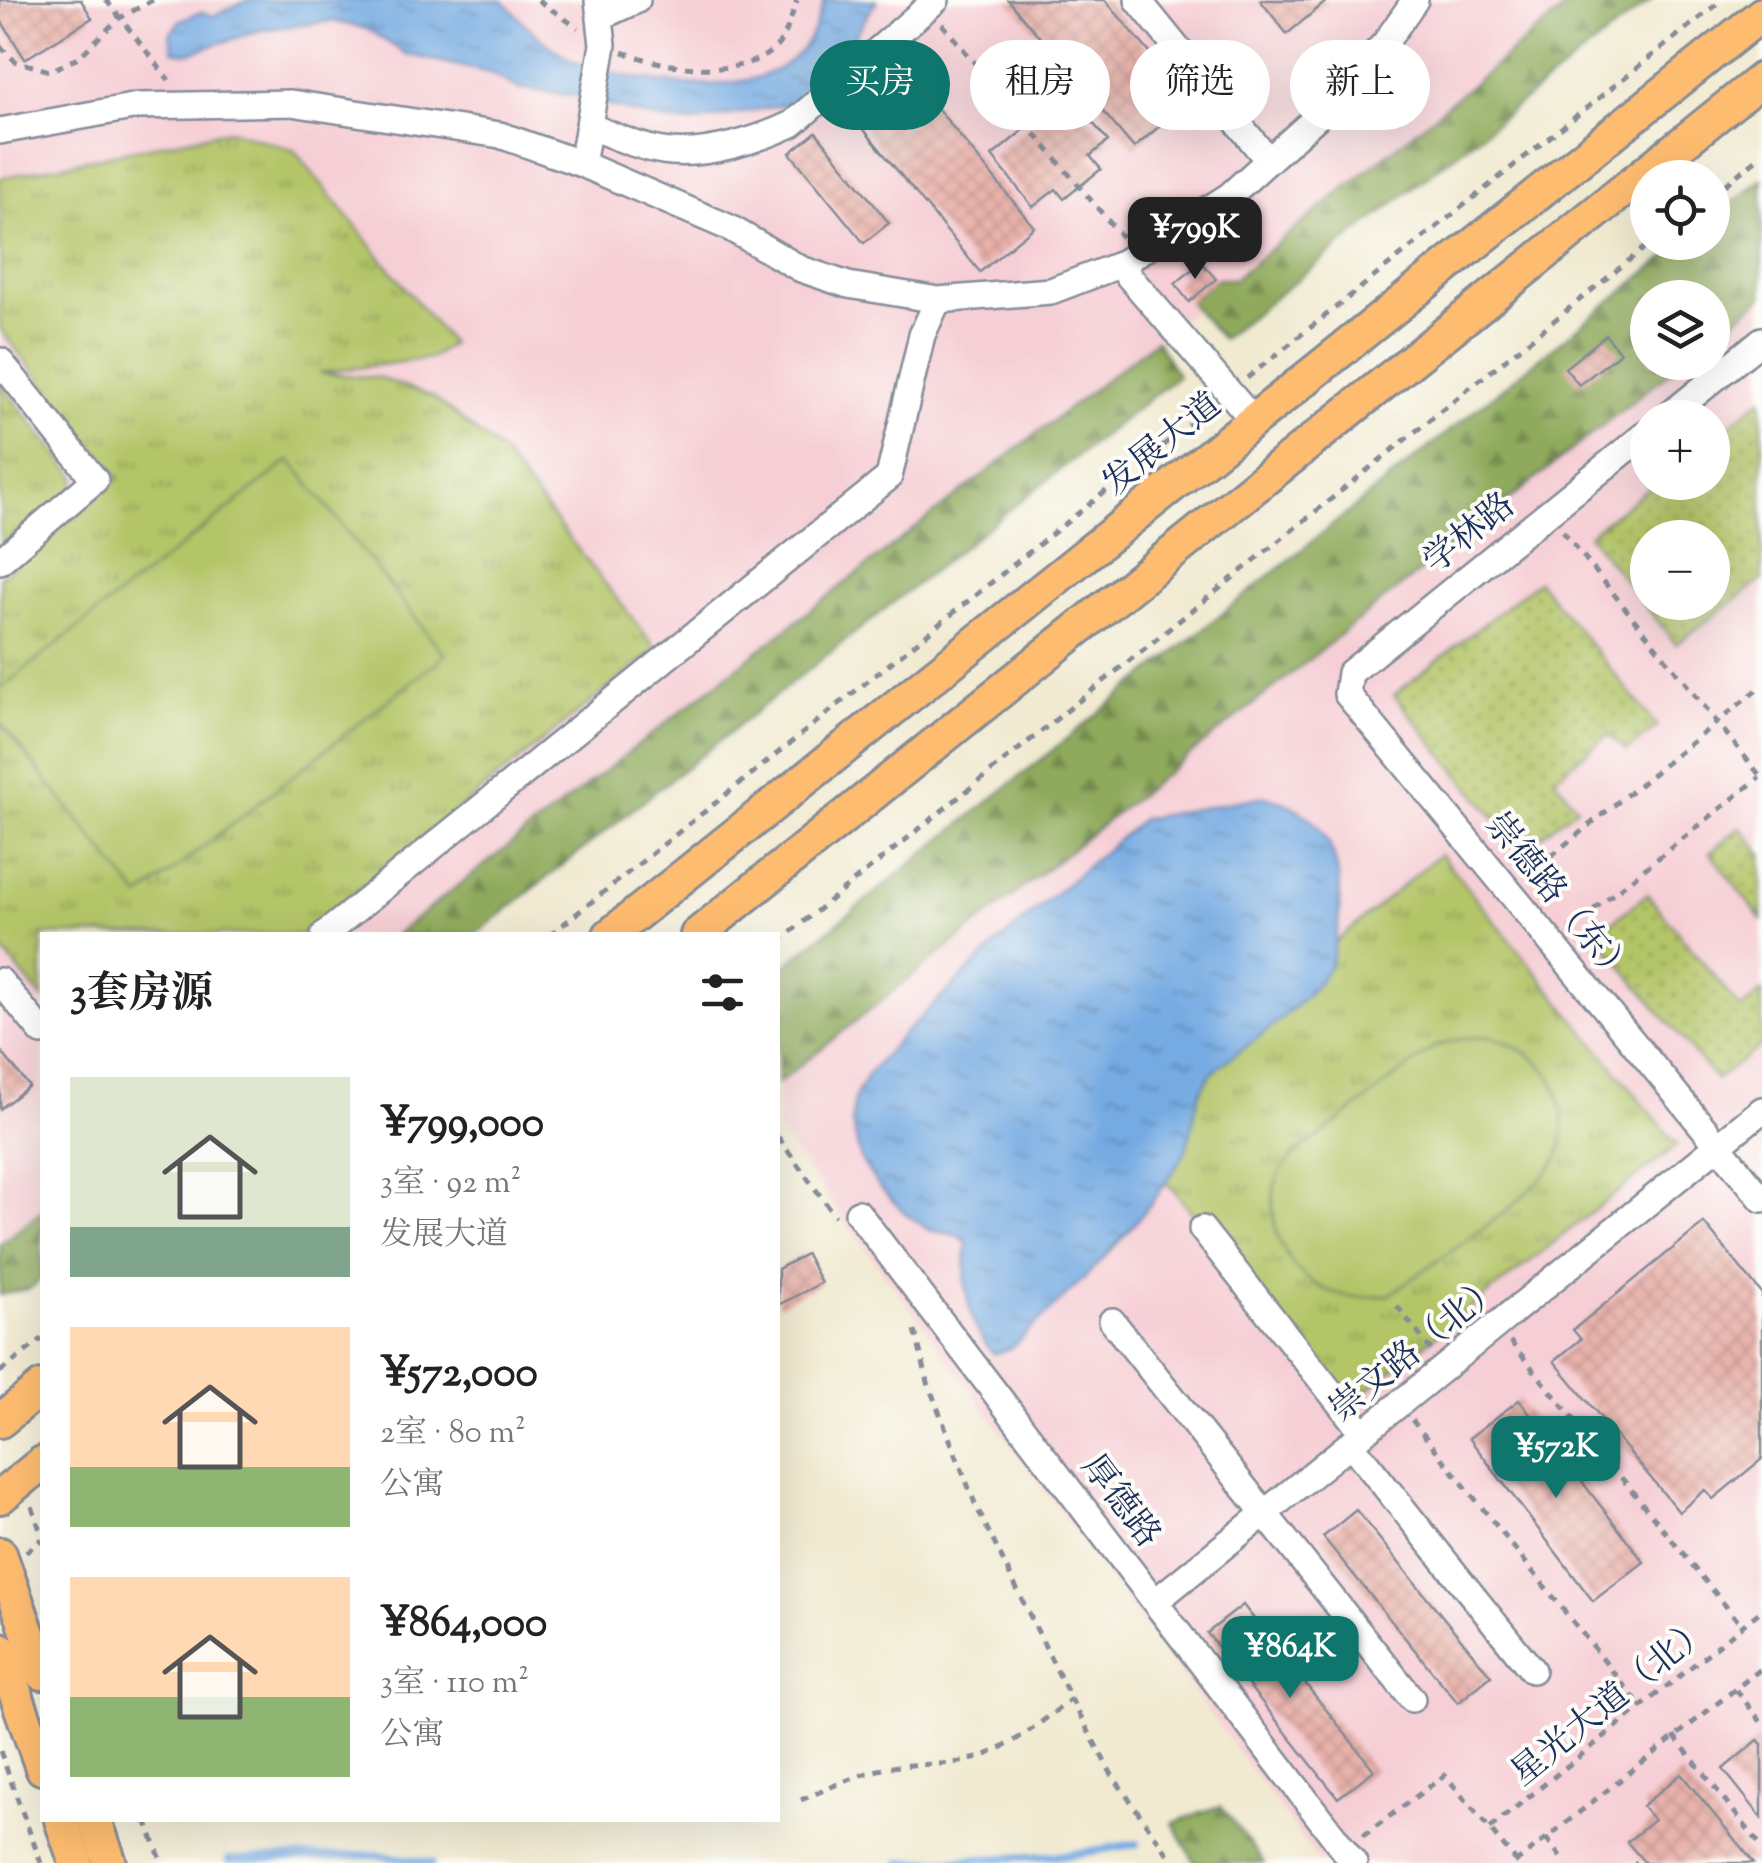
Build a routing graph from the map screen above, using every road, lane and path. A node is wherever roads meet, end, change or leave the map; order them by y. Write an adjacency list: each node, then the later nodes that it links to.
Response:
1 (106, 0): 12 (path)
2 (153, 0): 12 (path)
3 (538, 0): 13 (path)
4 (637, 0): 10 (lane)
5 (797, 0): 13 (path)
6 (1138, 0): 20 (lane)
7 (1415, 0): 20 (lane)
8 (1722, 0): 28 (path)
9 (932, 4): 17 (lane); 23 (path)
10 (599, 9): 13 (lane)
11 (1762, 14): 30 (main road, 发展大道)
12 (118, 19): 14 (path); 16 (path)
13 (603, 45): 17 (lane)
14 (0, 46)
15 (1762, 80): 42 (main road)
16 (190, 105): 18 (lane); 21 (lane)
17 (589, 126): 21 (lane)
18 (0, 130)
19 (1762, 155): 22 (path)
20 (1268, 160): 23 (lane)
21 (582, 164): 25 (lane)
22 (1730, 181)
23 (1128, 260): 25 (lane); 28 (lane)
24 (1630, 260): 43 (path)
25 (938, 300): 39 (lane)
26 (1762, 340): 29 (lane)
27 (0, 361): 33 (lane)
28 (1229, 392): 30 (lane); 40 (path)
29 (1688, 400)
30 (1254, 421): 41 (main road, 发展大道)
31 (1630, 447): 32 (lane, 学林路)
32 (1548, 513): 35 (lane, 学林路); 36 (path)
33 (0, 560)
34 (1762, 686): 36 (path)
35 (1347, 694): 38 (lane, 崇德路（东）)
36 (1717, 722): 37 (path); 38 (path)
37 (1762, 777): 44 (path)
38 (1508, 890): 44 (lane, 崇德路（东）)
39 (328, 932)
40 (554, 932)
41 (614, 932)
42 (701, 932)
43 (780, 940)
44 (1552, 943): 49 (lane, 崇德路（东）)
45 (0, 981): 46 (lane)
46 (40, 1030)
47 (1762, 1110): 49 (lane, 崇文路（北）)
48 (780, 1139): 51 (path)
49 (1718, 1146): 50 (lane, 崇德路（东）); 56 (lane, 崇文路（北）)
50 (1762, 1199)
51 (852, 1222): 68 (lane, 厚德路)
52 (1202, 1228): 63 (lane)
53 (1397, 1306): 58 (path)
54 (1112, 1321): 66 (lane)
55 (914, 1324): 76 (path)
56 (1497, 1325): 58 (lane, 崇文路（北）); 70 (path)
57 (40, 1341): 59 (path)
58 (1444, 1368): 61 (lane, 崇文路（北）)
59 (0, 1372)
60 (40, 1390): 62 (main road)
61 (1400, 1404): 63 (lane, 崇文路（北）); 78 (path)
62 (0, 1421)
63 (1357, 1438): 66 (lane, 崇文路（北）); 74 (lane)
64 (40, 1464): 65 (main road)
65 (0, 1497)
66 (1264, 1514): 68 (lane, 崇文路（北）); 77 (lane)
67 (0, 1554): 72 (main road)
68 (1156, 1601): 90 (lane, 厚德路)
69 (1762, 1610): 70 (path, 星光大道（北）)
70 (1742, 1626): 78 (path, 星光大道（北）)
71 (0, 1648): 82 (main road)
72 (40, 1667)
73 (1762, 1668): 75 (path, 星光大道（北）)
74 (1532, 1670)
75 (1735, 1689): 79 (path); 80 (path, 星光大道（北）)
76 (1071, 1699): 83 (path); 96 (path)
77 (1412, 1699)
78 (1641, 1707): 87 (path, 星光大道（北）)
79 (1762, 1723)
80 (1674, 1736): 88 (path, 星光大道（北）); 89 (path)
81 (0, 1751): 92 (path)
82 (40, 1762)
83 (802, 1800)
84 (62, 1822): 93 (main road)
85 (96, 1822): 94 (main road)
86 (147, 1822): 95 (path)
87 (1490, 1828): 90 (path); 91 (path)
88 (1546, 1838): 91 (path, 星光大道（北）); 97 (path)
89 (1762, 1847)
90 (1342, 1848)
91 (1516, 1862)
92 (41, 1863)
93 (76, 1863)
94 (110, 1863)
95 (162, 1863)
96 (1174, 1863)
97 (1565, 1863)

